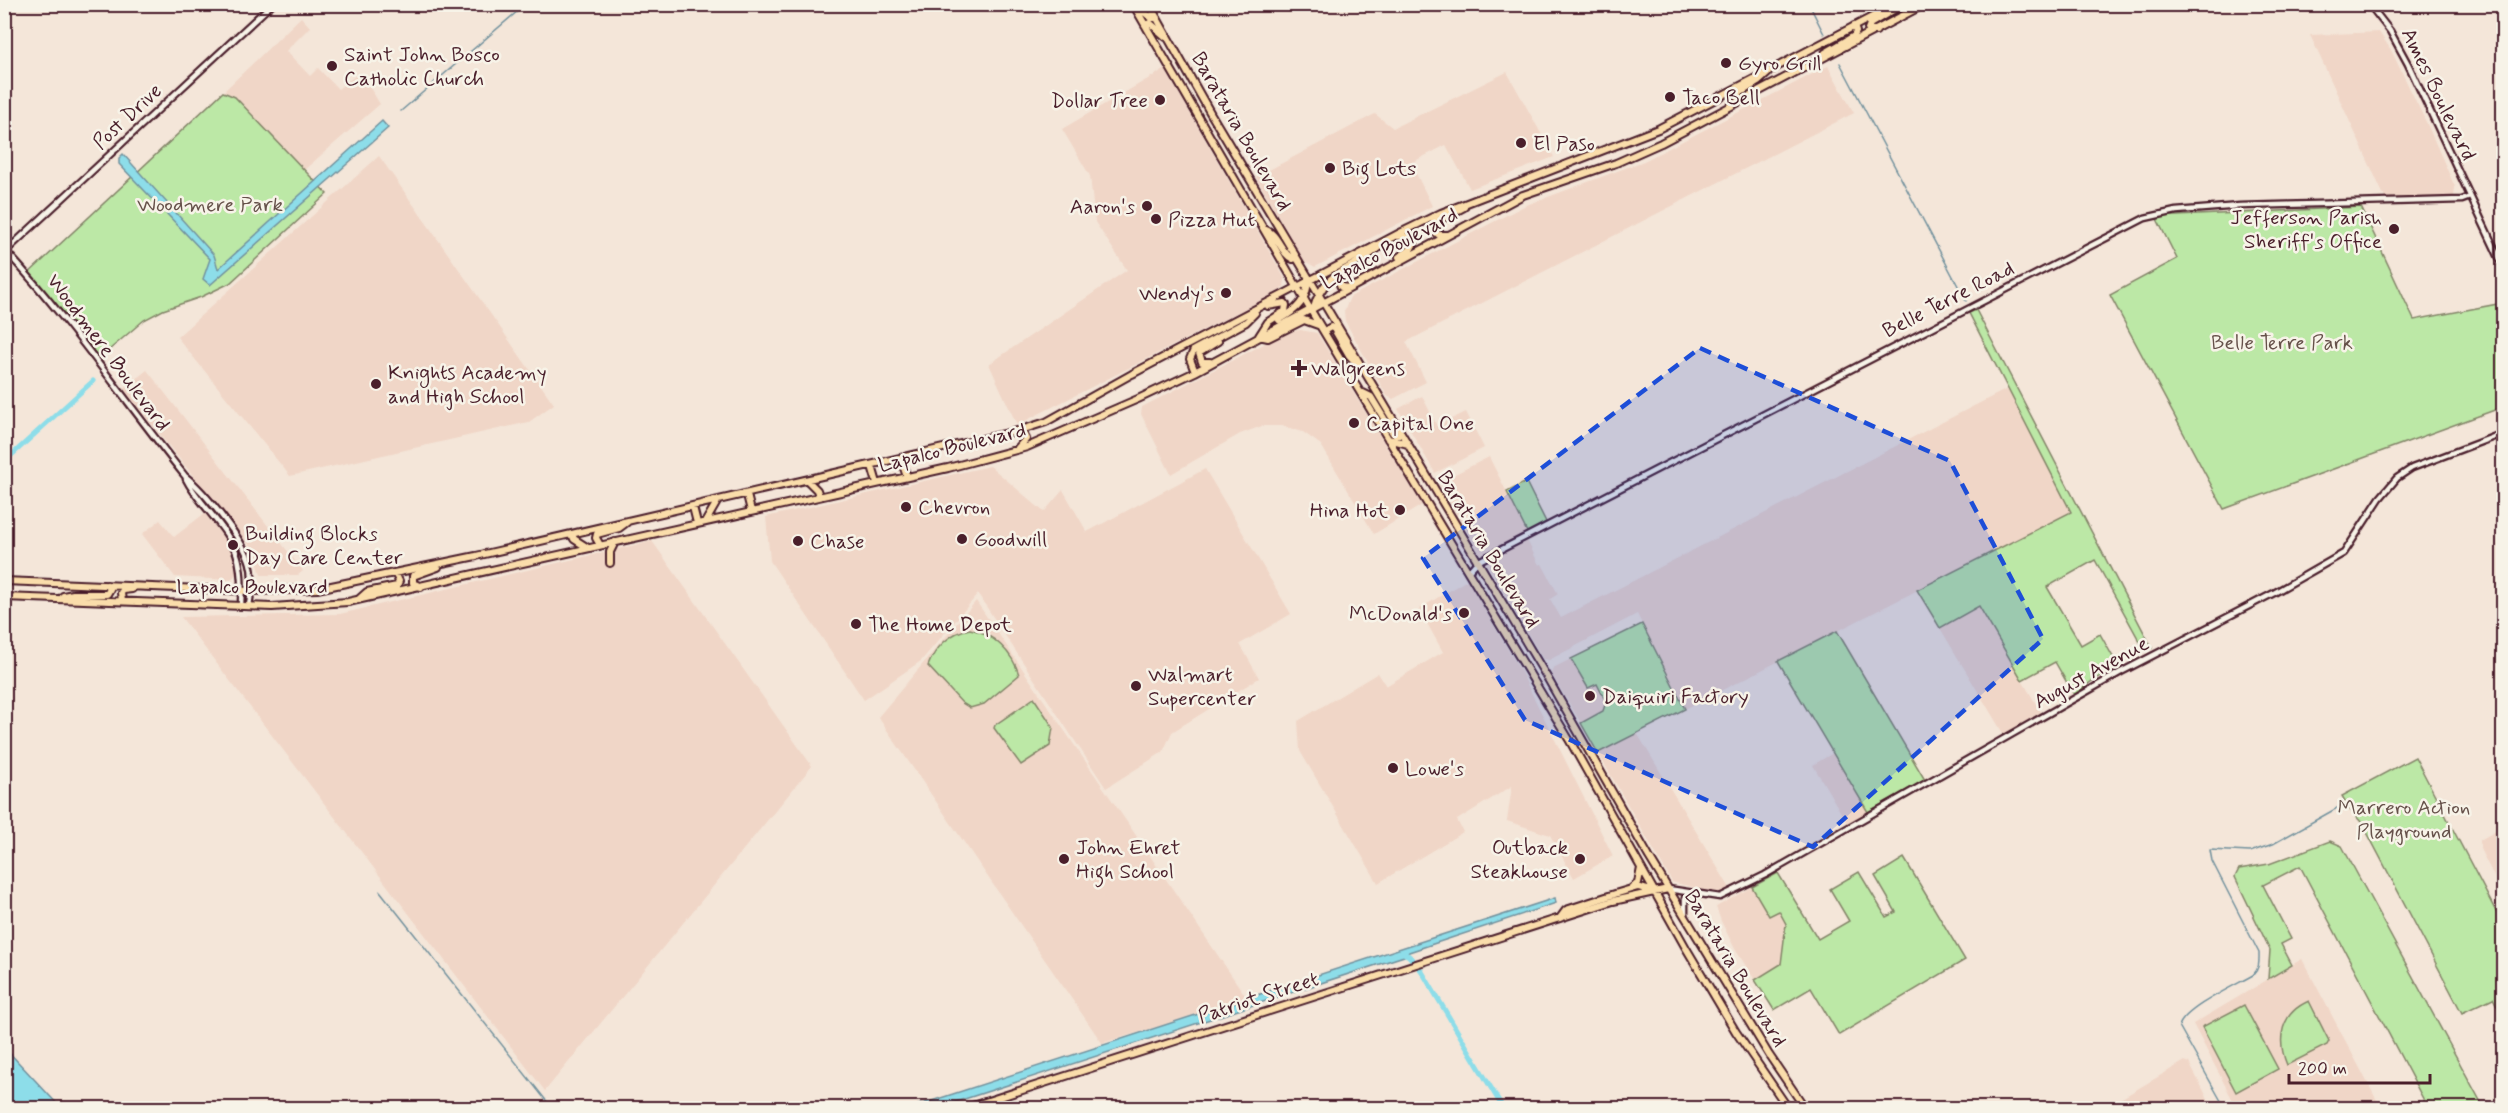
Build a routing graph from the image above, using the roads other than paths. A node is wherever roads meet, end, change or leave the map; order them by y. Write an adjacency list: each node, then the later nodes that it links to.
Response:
1 (272, 4): 30 (street, Post Drive)
2 (1133, 4): 8 (main road); 9 (main road, Barataria Boulevard)
3 (1149, 4): 8 (main road, Barataria Boulevard)
4 (1897, 4): 10 (main road, Lapalco Boulevard)
5 (1903, 4): 11 (main road)
6 (1925, 4): 11 (main road, Lapalco Boulevard)
7 (2369, 4): 24 (street, Ames Boulevard)
8 (1157, 18): 12 (main road, Barataria Boulevard)
9 (1145, 25): 12 (main road); 16 (main road, Barataria Boulevard)
10 (1854, 26): 13 (main road); 14 (main road, Lapalco Boulevard)
11 (1876, 31): 13 (main road, Lapalco Boulevard)
12 (1169, 39): 17 (main road, Barataria Boulevard)
13 (1811, 65): 15 (main road, Lapalco Boulevard)
14 (1775, 67): 15 (main road); 25 (main road, Lapalco Boulevard)
15 (1743, 99): 27 (main road, Lapalco Boulevard)
16 (1193, 108): 17 (main road); 18 (main road, Barataria Boulevard)
17 (1211, 114): 19 (main road, Barataria Boulevard)
18 (1200, 121): 19 (main road); 20 (main road, Barataria Boulevard)
19 (1219, 127): 21 (main road, Barataria Boulevard)
20 (1229, 169): 21 (main road); 22 (main road, Barataria Boulevard)
21 (1248, 176): 23 (main road, Barataria Boulevard)
22 (1235, 180): 23 (main road); 26 (main road, Barataria Boulevard)
23 (1255, 186): 31 (main road, Barataria Boulevard)
24 (2470, 197): 33 (street, Ames Boulevard); 76 (street, Belle Terre Road)
25 (1475, 200): 27 (main road); 28 (main road, Lapalco Boulevard)
26 (1264, 229): 31 (main road); 36 (main road, Barataria Boulevard)
27 (1453, 234): 34 (main road, Lapalco Boulevard)
28 (1394, 236): 29 (main road, Lapalco Boulevard); 34 (main road)
29 (1385, 241): 32 (main road); 35 (main road, Lapalco Boulevard)
30 (5, 251): 59 (street, Woodmere Boulevard)
31 (1296, 257): 35 (main road, Barataria Boulevard)
32 (1350, 267): 37 (main road); 38 (main road)
33 (2504, 268)
34 (1376, 273): 37 (main road, Lapalco Boulevard)
35 (1309, 279): 36 (main road, Lapalco Boulevard); 38 (main road, Barataria Boulevard); 39 (main road)
36 (1297, 286): 39 (main road, Barataria Boulevard); 41 (main road, Lapalco Boulevard)
37 (1349, 288): 40 (main road, Lapalco Boulevard)
38 (1319, 294): 40 (main road, Barataria Boulevard); 42 (main road)
39 (1305, 299): 42 (main road, Barataria Boulevard); 43 (main road)
40 (1323, 302): 42 (main road, Lapalco Boulevard); 48 (main road, Barataria Boulevard)
41 (1260, 308): 43 (main road); 45 (main road); 51 (main road, Lapalco Boulevard)
42 (1312, 308): 44 (main road, Barataria Boulevard); 46 (main road, Lapalco Boulevard)
43 (1265, 327): 46 (main road)
44 (1322, 329): 46 (main road); 48 (main road); 50 (main road, Barataria Boulevard)
45 (1229, 331): 47 (main road); 49 (main road)
46 (1259, 336): 47 (main road, Lapalco Boulevard)
47 (1211, 362): 49 (main road, Lapalco Boulevard)
48 (1363, 369): 52 (main road, Barataria Boulevard)
49 (1195, 372): 56 (main road, Lapalco Boulevard)
50 (1362, 393): 52 (main road); 54 (main road, Barataria Boulevard)
51 (1021, 430): 56 (main road); 57 (main road, Lapalco Boulevard)
52 (1401, 433): 55 (main road, Barataria Boulevard)
53 (2504, 433): 101 (street, August Avenue)
54 (1388, 439): 55 (main road); 78 (main road, Barataria Boulevard)
55 (1408, 444): 76 (main road, Barataria Boulevard)
56 (1015, 451): 60 (main road, Lapalco Boulevard)
57 (902, 459): 58 (main road, Lapalco Boulevard); 60 (main road)
58 (872, 466): 61 (main road, Lapalco Boulevard); 62 (main road)
59 (185, 477): 85 (street, Woodmere Boulevard); 86 (street, Woodmere Boulevard)
60 (907, 477): 62 (main road, Lapalco Boulevard)
61 (808, 481): 63 (main road, Lapalco Boulevard); 64 (main road)
62 (877, 483): 64 (main road, Lapalco Boulevard)
63 (747, 495): 65 (main road, Lapalco Boulevard); 67 (main road)
64 (819, 496): 67 (main road, Lapalco Boulevard)
65 (717, 502): 66 (main road, Lapalco Boulevard); 69 (main road)
66 (693, 507): 68 (main road, Lapalco Boulevard); 70 (main road)
67 (751, 511): 69 (main road, Lapalco Boulevard)
68 (627, 521): 71 (main road, Lapalco Boulevard); 73 (main road)
69 (706, 521): 70 (main road, Lapalco Boulevard)
70 (697, 523): 72 (main road, Lapalco Boulevard)
71 (572, 534): 74 (main road); 75 (main road, Lapalco Boulevard)
72 (615, 542): 73 (main road, Lapalco Boulevard); 77 (main road)
73 (600, 545): 74 (main road, Lapalco Boulevard)
74 (588, 548): 83 (main road, Lapalco Boulevard)
75 (446, 562): 80 (main road, Lapalco Boulevard); 83 (main road)
76 (1477, 562): 78 (street); 79 (street); 94 (main road, Barataria Boulevard)
77 (610, 563)
78 (1464, 563): 79 (main road, Barataria Boulevard)
79 (1469, 571): 93 (main road, Barataria Boulevard)
80 (395, 573): 86 (main road, Lapalco Boulevard); 89 (main road)
81 (4, 581): 82 (main road, Lapalco Boulevard)
82 (107, 585): 84 (main road, Lapalco Boulevard); 88 (main road)
83 (421, 586): 89 (main road, Lapalco Boulevard)
84 (186, 588): 85 (main road, Lapalco Boulevard); 90 (main road)
85 (241, 591): 86 (main road, Lapalco Boulevard); 91 (street, Woodmere Boulevard)
86 (251, 591): 92 (street, Woodmere Boulevard)
87 (4, 597): 88 (main road, Lapalco Boulevard)
88 (57, 598): 90 (main road, Lapalco Boulevard)
89 (357, 600): 92 (main road, Lapalco Boulevard)
90 (122, 601): 91 (main road, Lapalco Boulevard)
91 (241, 605): 92 (main road, Lapalco Boulevard)
92 (249, 606)
93 (1523, 661): 94 (main road); 95 (main road, Barataria Boulevard)
94 (1541, 669): 96 (main road, Barataria Boulevard)
95 (1529, 671): 96 (main road); 97 (main road, Barataria Boulevard)
96 (1548, 679): 98 (main road, Barataria Boulevard)
97 (1641, 868): 99 (main road); 100 (main road, Barataria Boulevard)
98 (1668, 889): 100 (main road, Patriot Street); 101 (street, August Avenue); 102 (main road, Barataria Boulevard)
99 (1630, 890): 100 (main road, Patriot Street); 103 (main road, Patriot Street)
100 (1655, 892): 103 (main road, Patriot Street); 105 (main road, Barataria Boulevard)
101 (1692, 893): 102 (street)
102 (1685, 916): 106 (main road, Barataria Boulevard)
103 (1560, 918): 104 (main road, Patriot Street)
104 (966, 1108)
105 (1788, 1108)
106 (1805, 1108)

